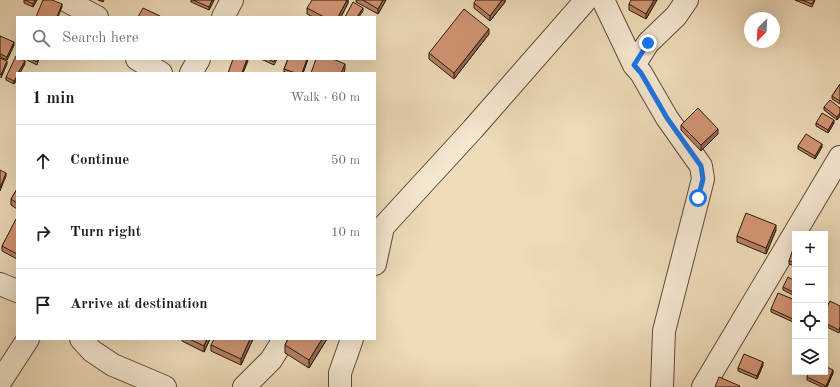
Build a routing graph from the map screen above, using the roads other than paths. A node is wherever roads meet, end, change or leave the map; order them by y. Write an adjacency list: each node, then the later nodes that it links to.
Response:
1 (65, 0): 6 (street)
2 (232, 0): 7 (street)
3 (586, 0): 14 (street)
4 (602, 0): 10 (street)
5 (687, 0): 10 (street)
6 (95, 16)
7 (224, 16)
8 (139, 60): 11 (street)
9 (198, 60): 12 (street)
10 (634, 65): 26 (street)
11 (160, 72)
12 (192, 72)
13 (840, 157): 27 (street)
14 (379, 229): 15 (street)
15 (376, 255)
16 (0, 284): 17 (street)
17 (16, 291)
18 (27, 340): 22 (street)
19 (82, 340): 23 (street)
20 (283, 340): 24 (street)
21 (352, 340): 25 (street)
22 (0, 382)
23 (165, 387)
24 (244, 387)
25 (340, 387)
26 (662, 387)
27 (703, 387)

